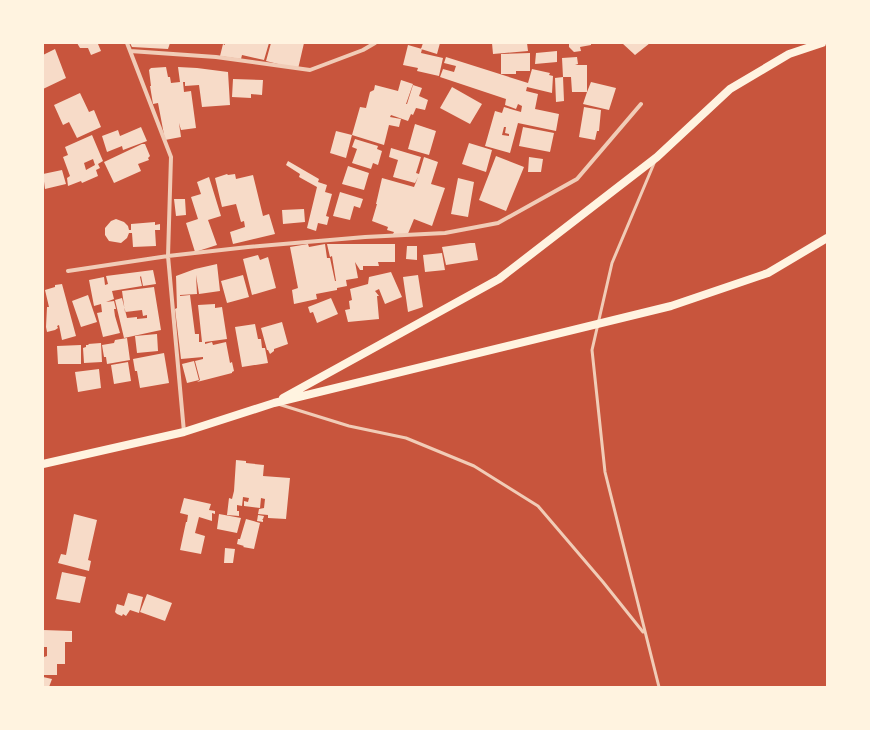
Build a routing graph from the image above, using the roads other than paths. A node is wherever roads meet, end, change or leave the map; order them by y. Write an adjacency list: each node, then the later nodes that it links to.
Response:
1 (127, 43): 6 (street)
2 (364, 43): 5 (street)
3 (375, 43): 5 (street)
4 (822, 43): 8 (main road)
5 (364, 50): 6 (street)
6 (130, 51): 10 (street)
7 (641, 104): 10 (street)
8 (657, 157): 12 (main road); 15 (lane)
9 (827, 238): 12 (main road)
10 (168, 256): 11 (street); 13 (street)
11 (68, 270)
12 (274, 403): 13 (main road); 15 (lane)
13 (184, 432): 14 (main road)
14 (43, 464)
15 (645, 634): 16 (lane)
16 (659, 687)

